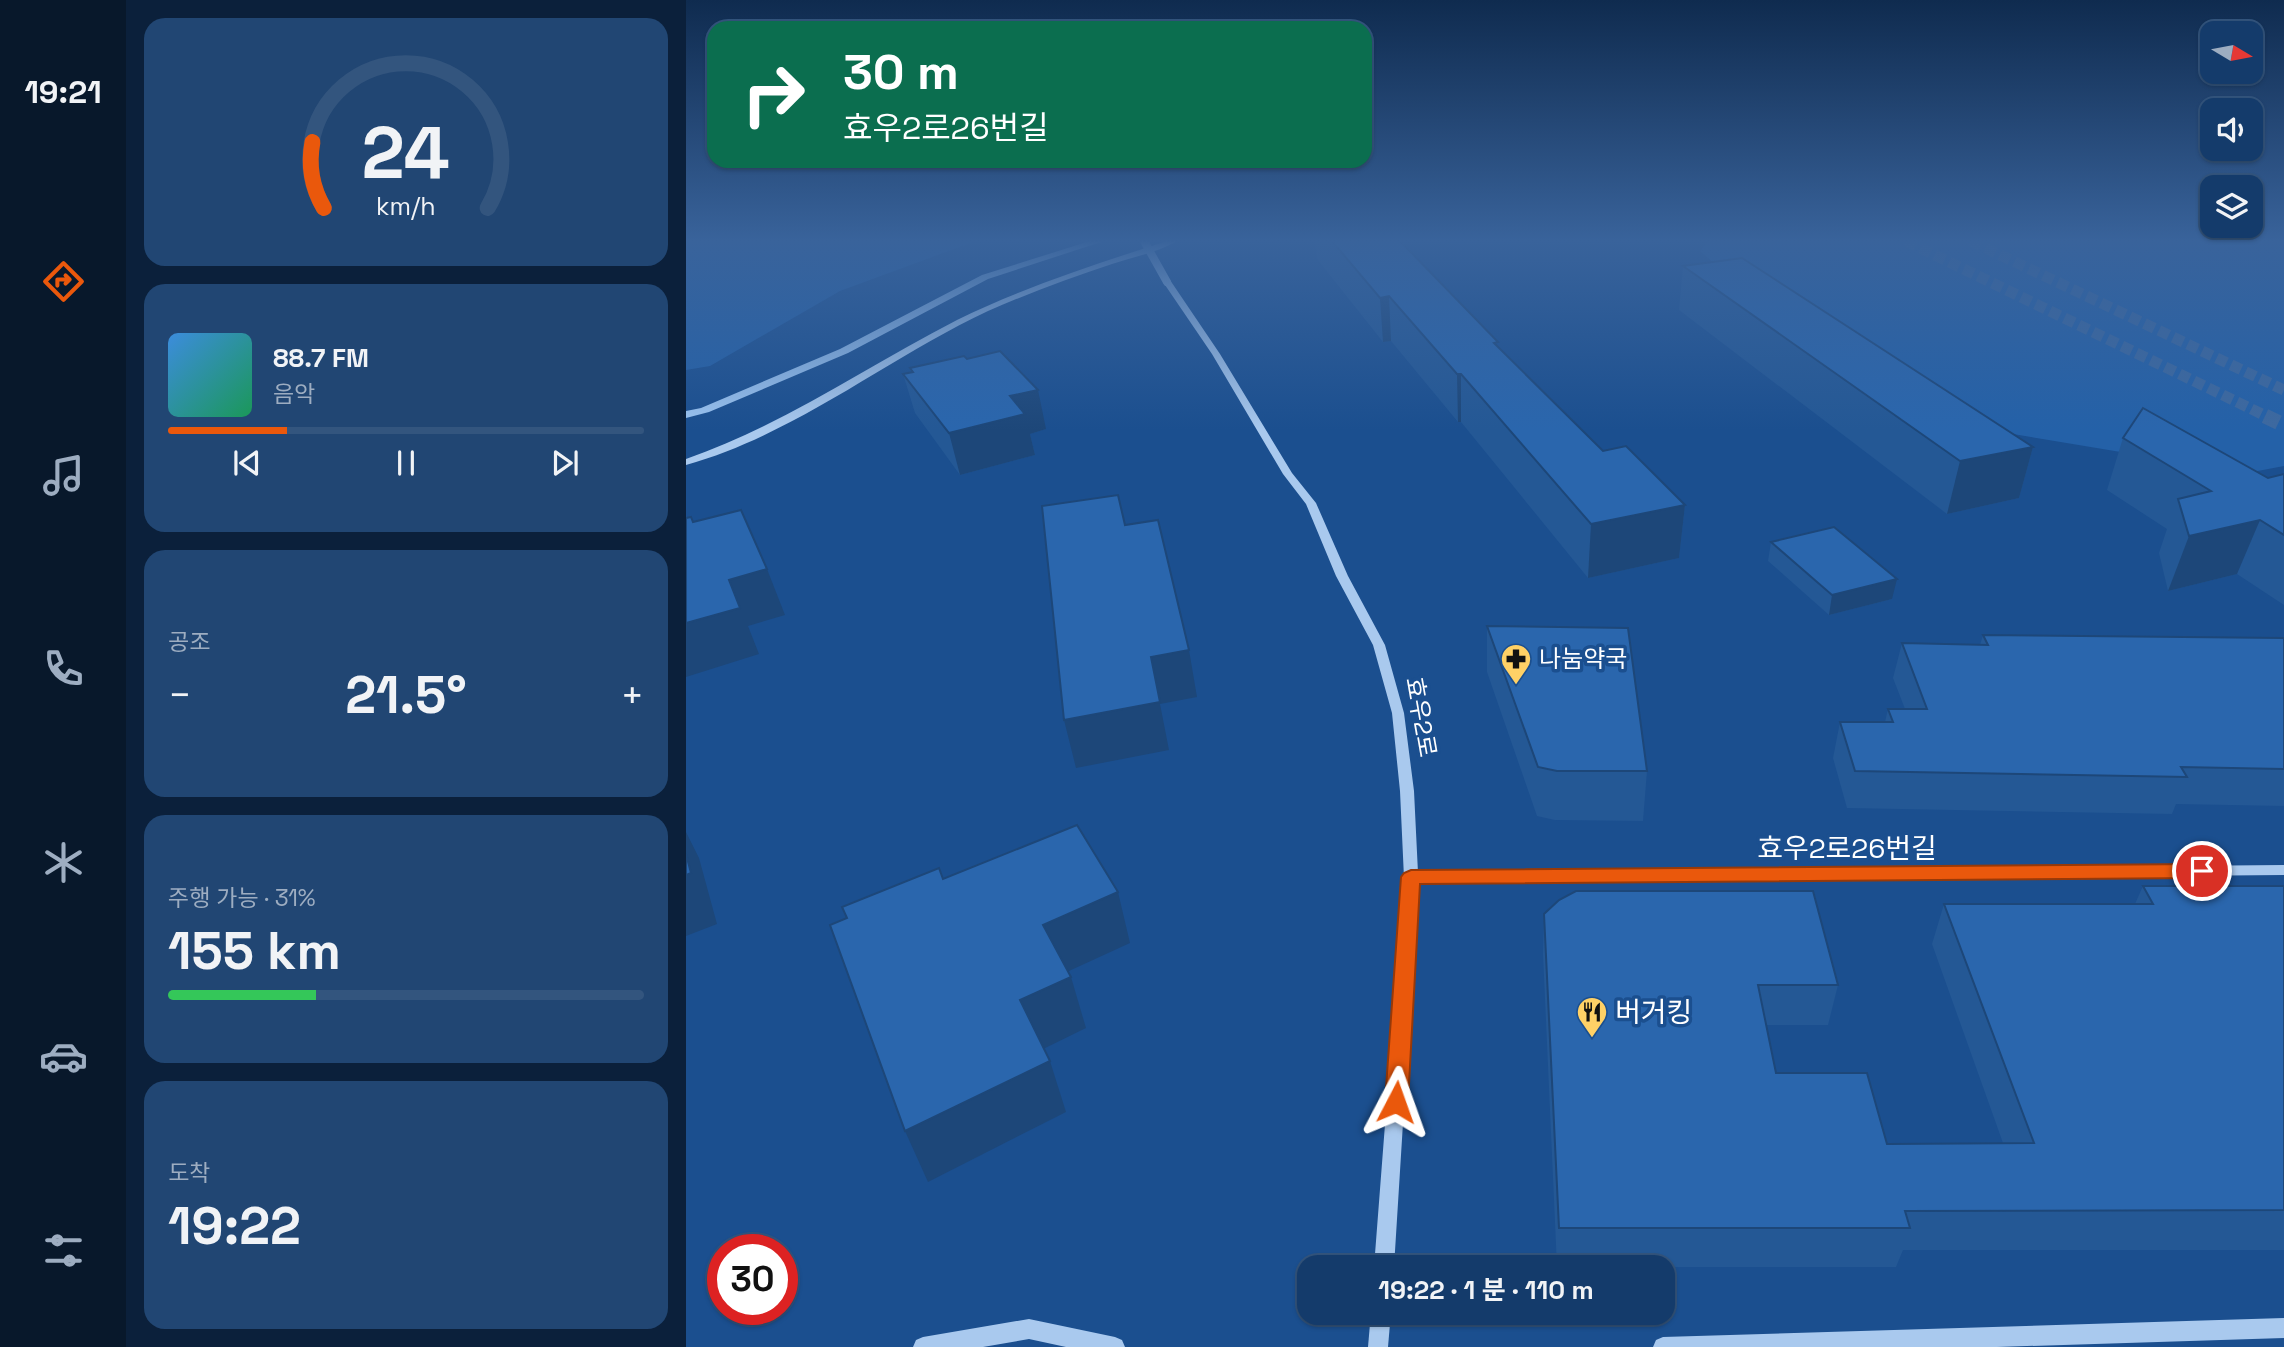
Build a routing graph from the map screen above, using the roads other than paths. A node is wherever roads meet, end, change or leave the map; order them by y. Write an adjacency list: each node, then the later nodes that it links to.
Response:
1 (998, 304): 3 (street)
2 (1182, 304): 5 (street, 효우2로)
3 (686, 462)
4 (2284, 870): 5 (street, 효우2로26번길)
5 (1411, 877): 6 (street, 효우2로)
6 (1385, 1255)
7 (1380, 1325): 11 (street)
8 (2284, 1328): 12 (street)
9 (923, 1347): 10 (street)
10 (1115, 1347)
11 (1378, 1347)
12 (1663, 1347)

